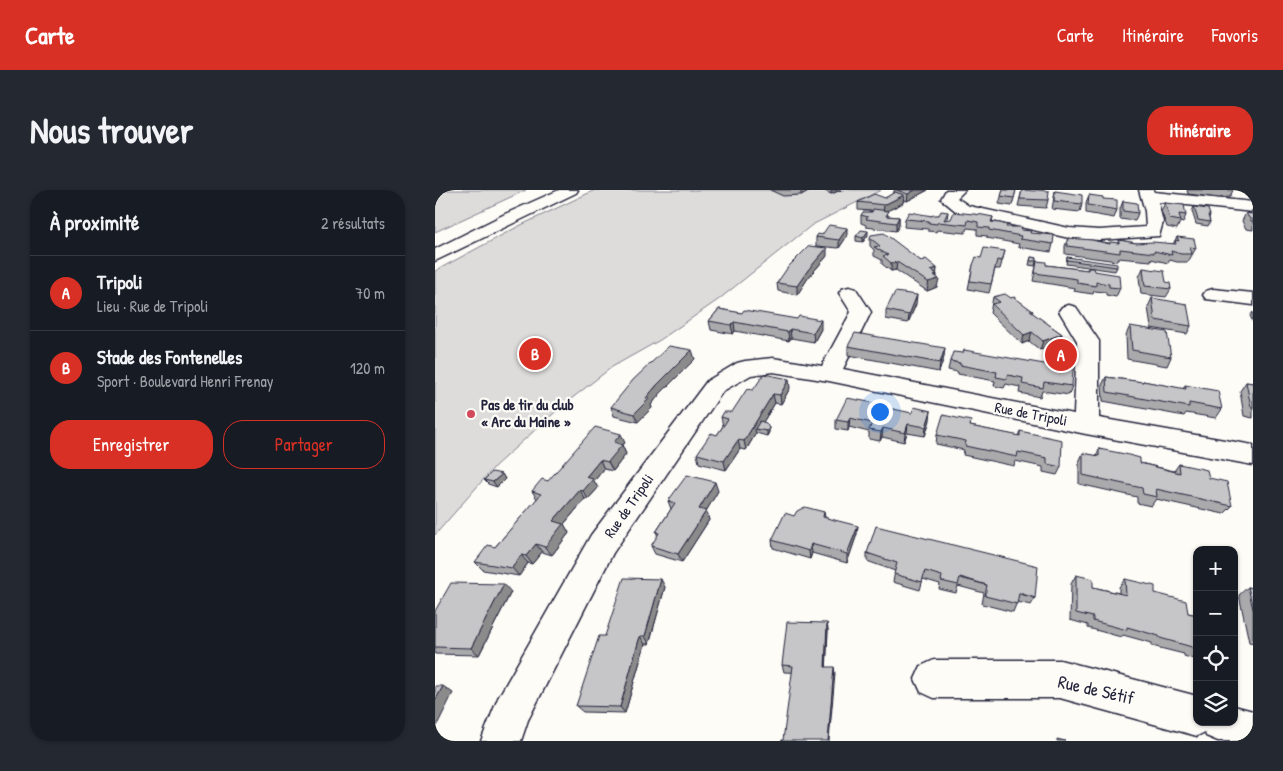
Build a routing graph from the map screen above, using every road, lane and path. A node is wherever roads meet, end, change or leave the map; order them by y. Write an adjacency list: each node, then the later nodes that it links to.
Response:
1 (545, 190): 7 (main road)
2 (571, 190): 8 (main road)
3 (958, 190): 5 (main road)
4 (1243, 190): 6 (main road)
5 (1147, 193): 6 (main road)
6 (1252, 206)
7 (435, 242)
8 (435, 256)
9 (849, 293): 13 (main road)
10 (1213, 295): 11 (main road)
11 (1253, 299)
12 (1069, 311): 14 (main road, Rue de Tripoli)
13 (829, 374): 14 (main road, Rue de Tripoli); 20 (main road, Rue de Tripoli)
14 (1087, 425): 15 (main road, Rue de Tripoli)
15 (1251, 458)
16 (933, 679): 17 (main road, Rue de Sétif)
17 (1193, 715)
18 (1235, 726): 19 (main road)
19 (1253, 731)
20 (501, 741)

